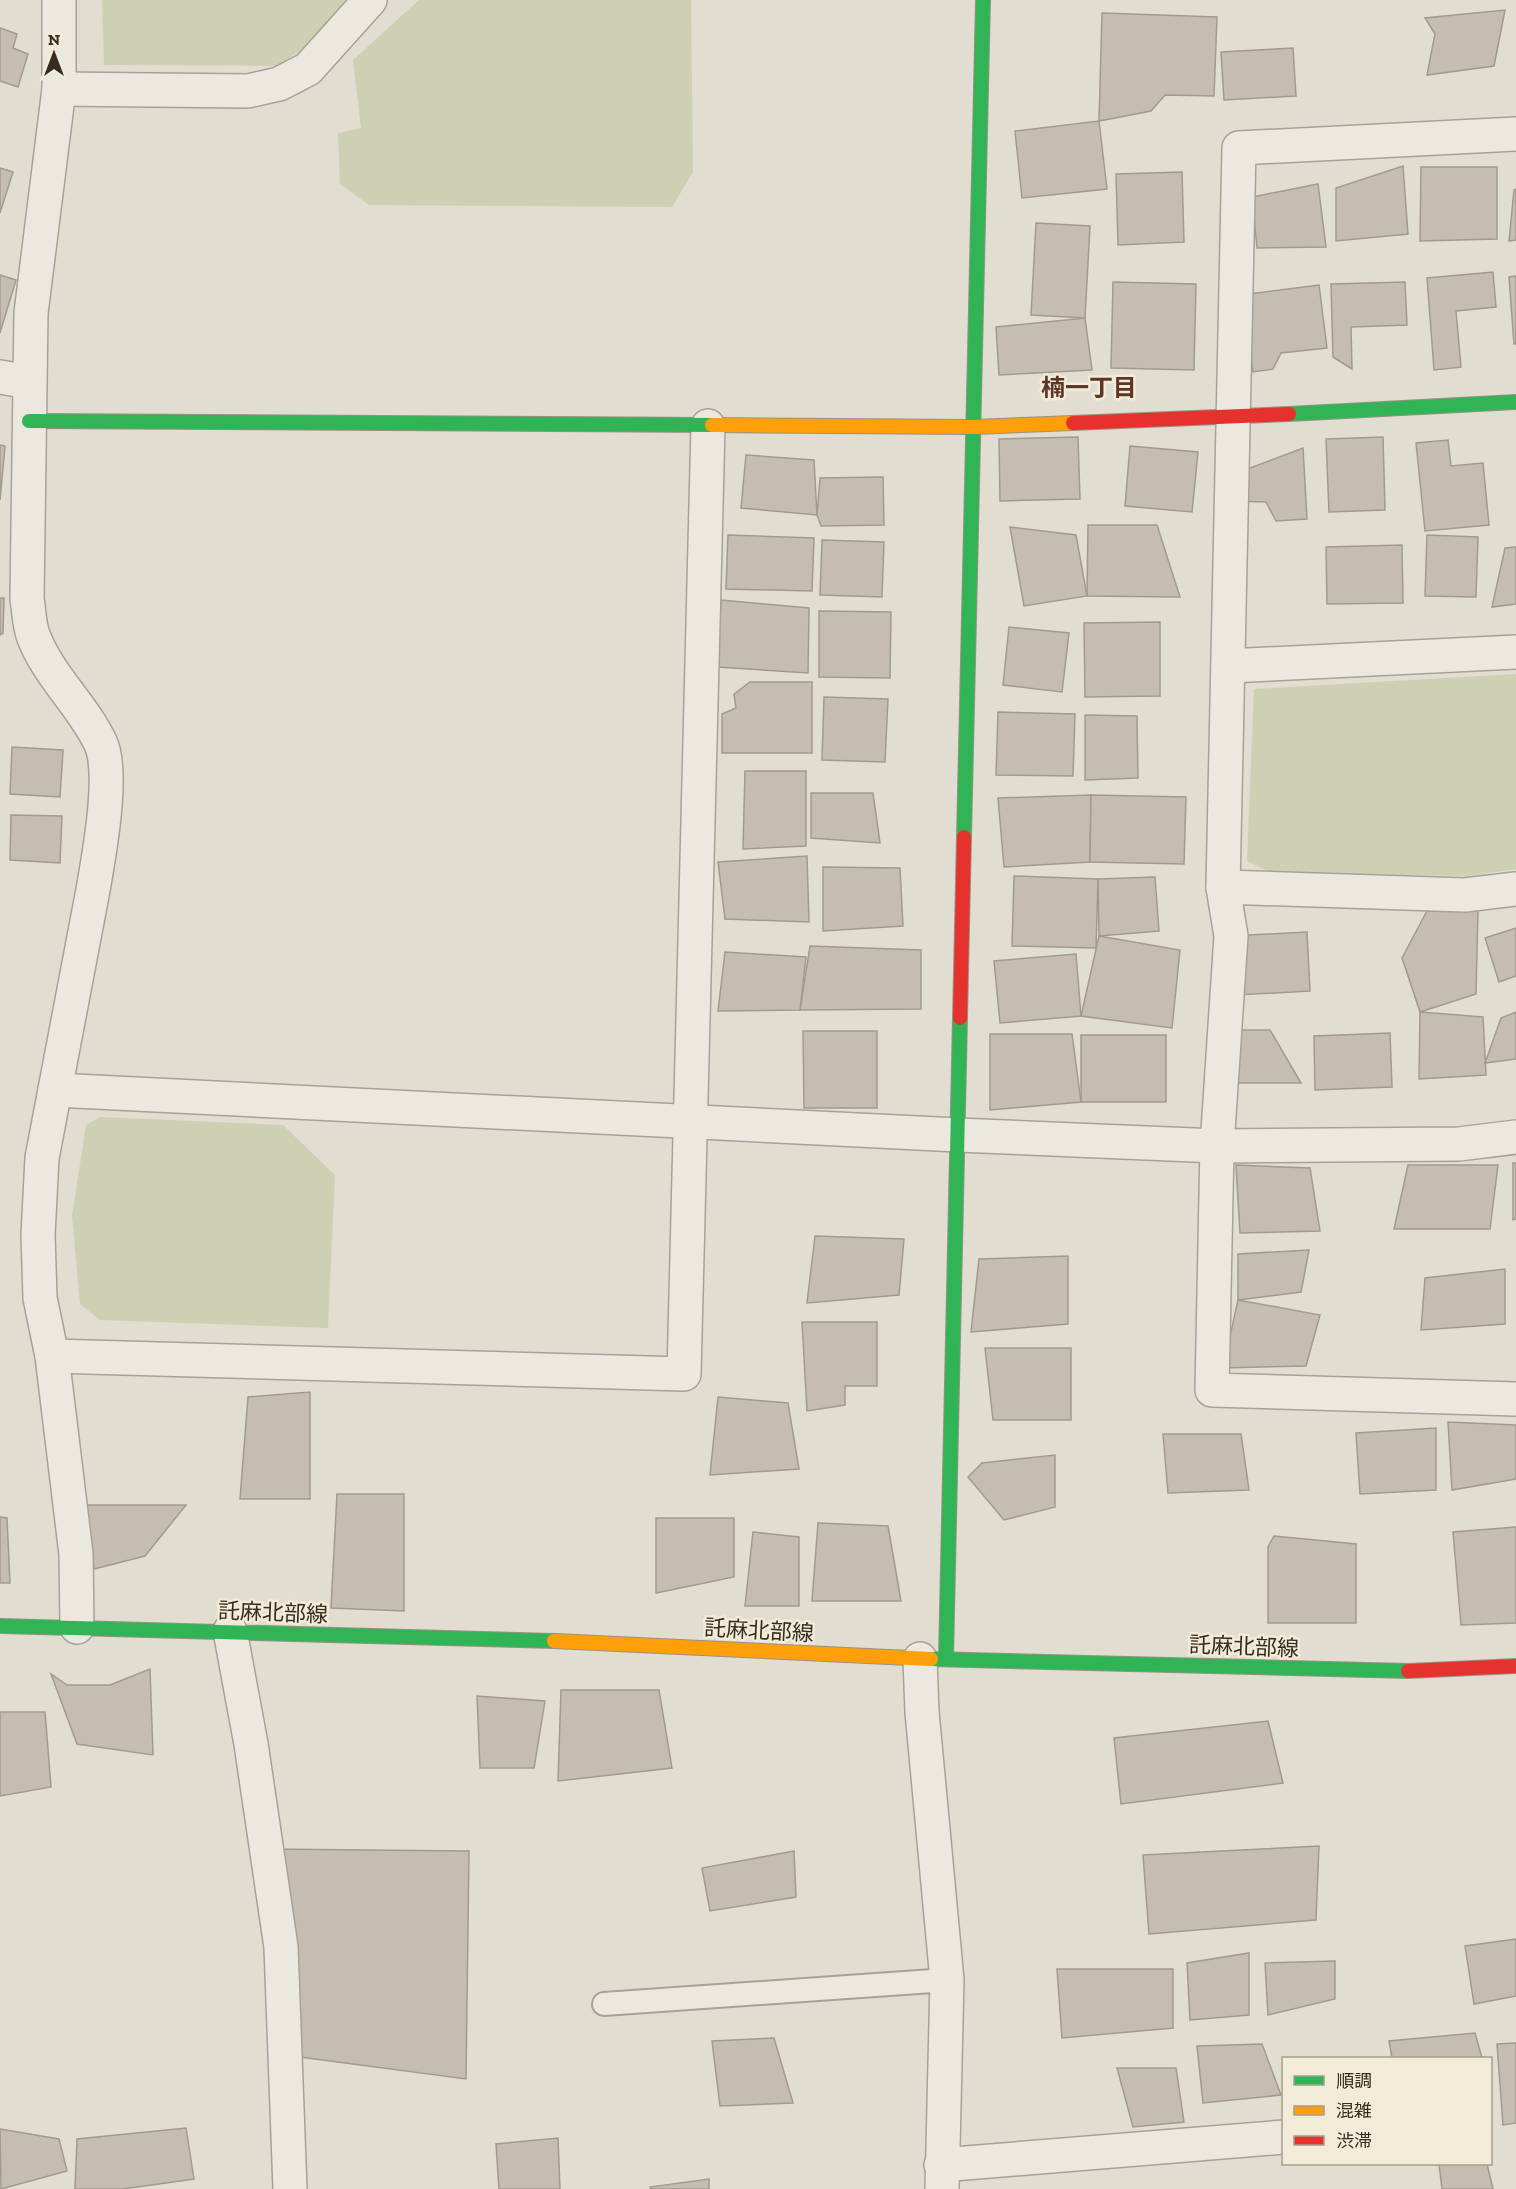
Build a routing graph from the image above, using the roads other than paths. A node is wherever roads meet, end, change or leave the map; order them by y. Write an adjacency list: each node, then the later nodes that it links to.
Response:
1 (60, 0): 4 (street)
2 (370, 0): 4 (street)
3 (983, 0): 11 (street)
4 (59, 89): 6 (street)
5 (1516, 134): 8 (street)
6 (15, 379): 9 (street)
7 (1516, 402): 8 (street)
8 (1233, 417): 11 (street); 13 (street)
9 (29, 421): 10 (street); 16 (street)
10 (708, 426): 11 (street); 17 (street)
11 (974, 428): 18 (street)
12 (1516, 652): 13 (street)
13 (1228, 666): 14 (street)
14 (1223, 887): 15 (street); 20 (street)
15 (1516, 889)
16 (55, 1089): 17 (street); 21 (street)
17 (691, 1120): 18 (street); 21 (street)
18 (958, 1135): 20 (street); 26 (street)
19 (1516, 1137): 20 (street)
20 (1217, 1146): 22 (street)
21 (52, 1356): 24 (street)
22 (1516, 1399)
23 (0, 1626): 24 (street, 託麻北部線)
24 (78, 1627): 25 (street, 託麻北部線)
25 (230, 1631): 26 (street, 託麻北部線); 32 (street)
26 (933, 1659): 27 (street, 託麻北部線); 28 (street)
27 (1516, 1666)
28 (947, 1980): 29 (lane); 31 (street)
29 (604, 2004)
30 (1282, 2137): 31 (street)
31 (942, 2177)
32 (290, 2189)

